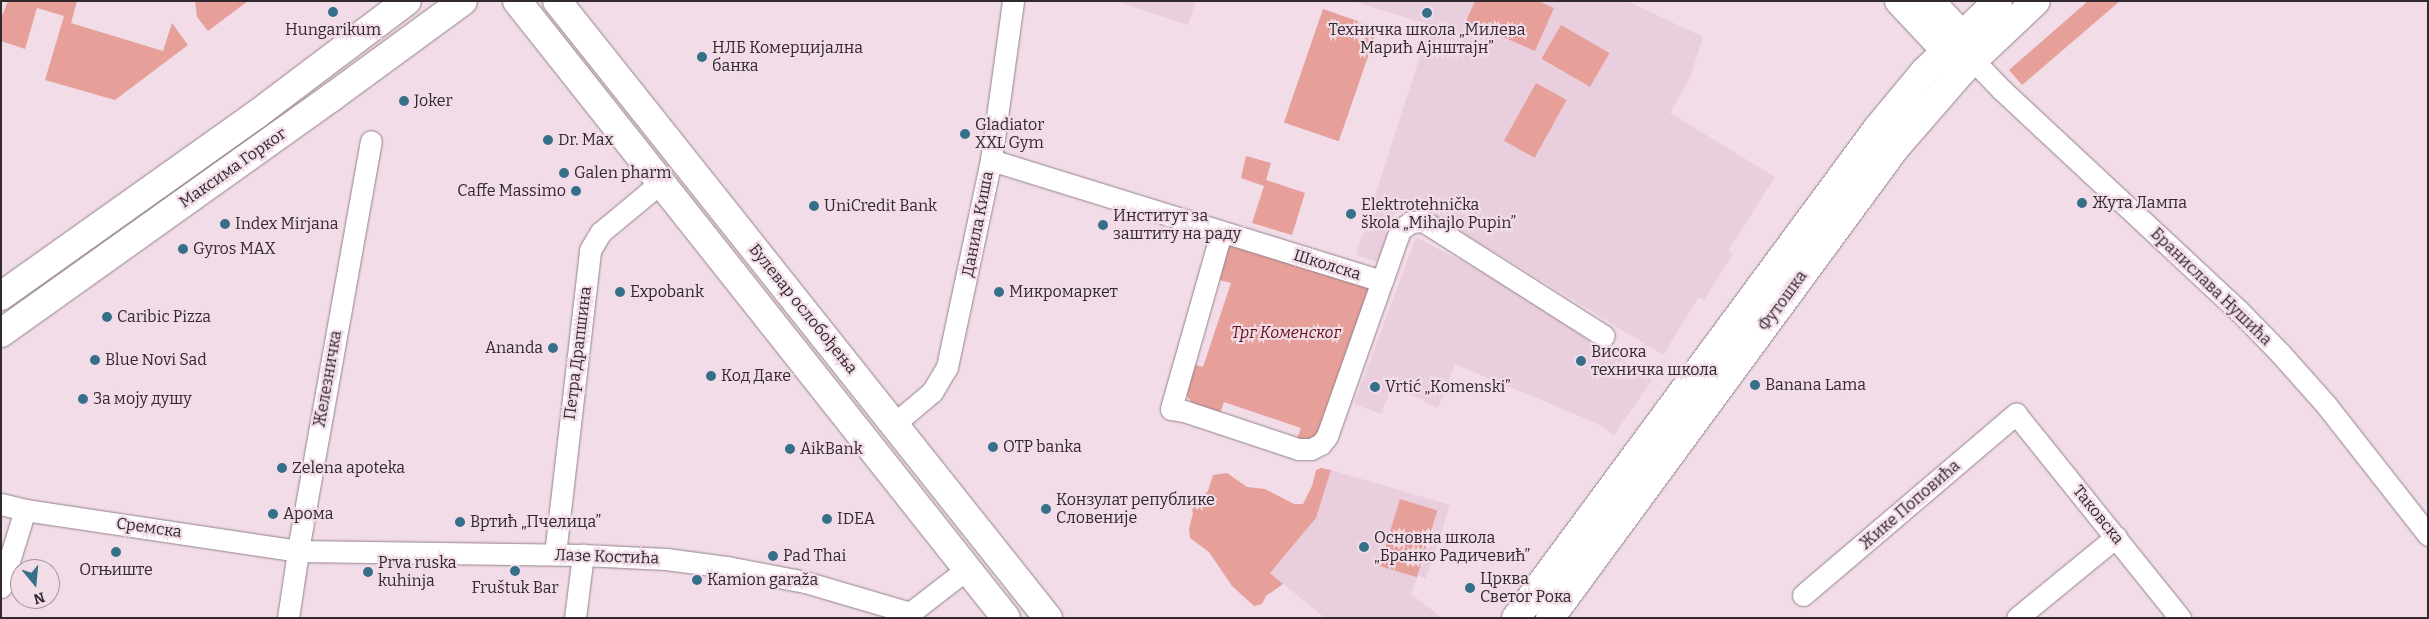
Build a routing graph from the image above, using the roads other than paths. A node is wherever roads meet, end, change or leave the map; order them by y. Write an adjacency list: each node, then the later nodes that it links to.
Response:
1 (407, 1): 17 (main road, Максима Горког)
2 (463, 1): 18 (main road, Максима Горког)
3 (517, 1): 14 (main road, Булевар ослобођења)
4 (557, 1): 21 (main road, Булевар ослобођења)
5 (1013, 1): 13 (street, Данила Киша)
6 (1899, 1): 10 (main road)
7 (1930, 1): 10 (main road)
8 (1998, 1): 10 (main road, Футошка)
9 (2036, 1): 11 (main road, Футошка)
10 (1953, 42): 11 (main road); 37 (main road, Футошка)
11 (1973, 60): 24 (street, Бранислава Нушића); 38 (main road, Футошка)
12 (370, 141): 26 (street, Железничка)
13 (991, 160): 15 (street, Школска); 21 (street, Данила Киша)
14 (660, 183): 27 (street, Петра Драпшина); 29 (main road, Булевар ослобођења)
15 (1222, 233): 16 (street, Школска); 16 (street)
16 (1382, 281): 19 (street, Школска)
17 (1, 296)
18 (1, 333)
19 (1604, 336)
20 (2016, 414): 25 (street, Таковска); 31 (street, Жике Поповића)
21 (894, 424): 36 (main road, Булевар ослобођења)
22 (1, 504): 23 (street, Сремска)
23 (25, 510): 26 (street, Сремска); 30 (street)
24 (2428, 535)
25 (2116, 537): 39 (street); 40 (street, Таковска)
26 (298, 550): 27 (street, Лазе Костића); 33 (street, Железничка)
27 (555, 554): 28 (street, Лазе Костића)
28 (583, 554): 32 (street, Лазе Костића); 34 (street)
29 (967, 569): 32 (street); 35 (main road, Булевар ослобођења)
30 (1, 587)
31 (1804, 595)
32 (910, 615)
33 (288, 618)
34 (575, 618)
35 (1006, 618)
36 (1048, 618)
37 (1516, 618)
38 (1550, 618)
39 (2017, 618)
40 (2180, 618)

